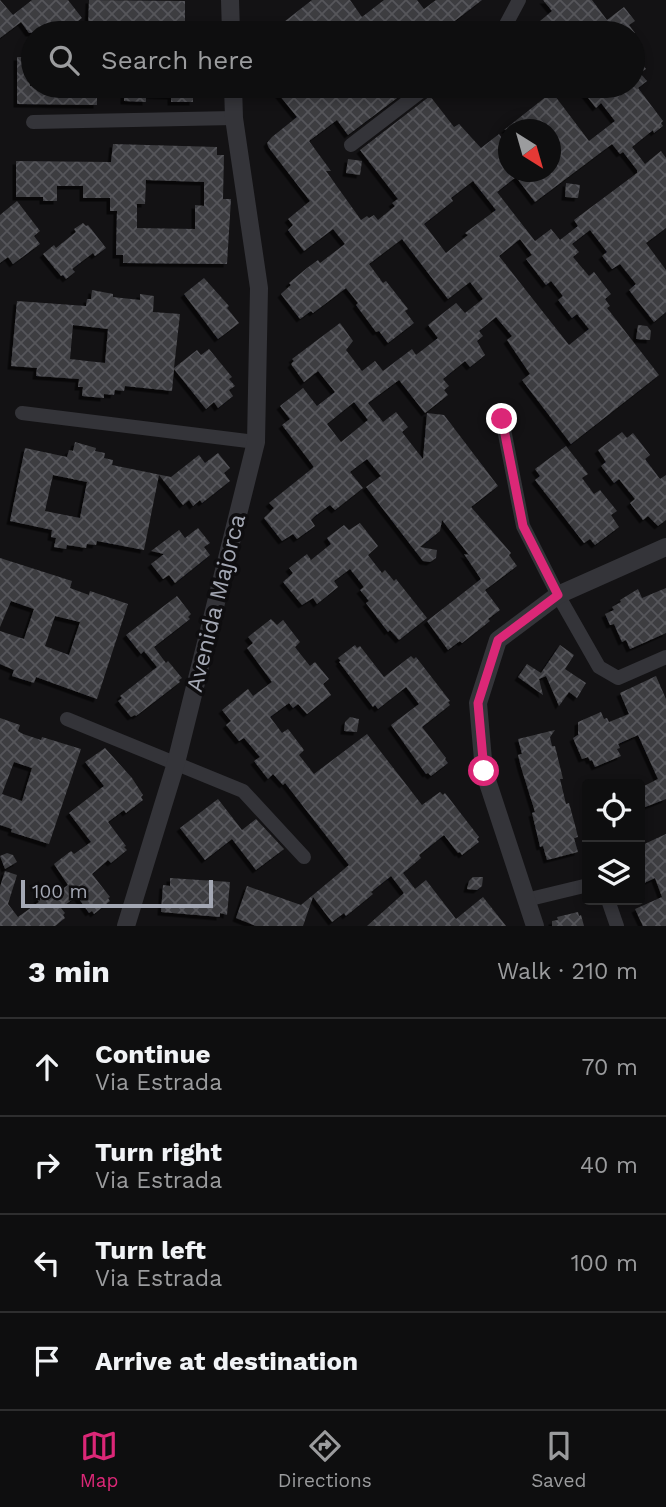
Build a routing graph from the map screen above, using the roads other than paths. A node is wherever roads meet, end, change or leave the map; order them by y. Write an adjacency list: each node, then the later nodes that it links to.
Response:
1 (230, 0): 3 (street)
2 (519, 0): 4 (street)
3 (231, 21)
4 (508, 21)
5 (233, 98): 7 (street, Avenida Majorca)
6 (412, 98): 9 (street)
7 (234, 118): 8 (street); 12 (street, Avenida Majorca)
8 (33, 122)
9 (351, 145)
10 (22, 413): 12 (street)
11 (502, 419): 14 (street)
12 (256, 442): 17 (street, Avenida Majorca)
13 (666, 547): 14 (street)
14 (558, 595): 15 (street); 20 (street)
15 (666, 657)
16 (67, 719): 17 (street)
17 (176, 763): 18 (street); 22 (street, Avenida Majorca)
18 (304, 857)
19 (582, 886): 20 (street)
20 (526, 900): 23 (street)
21 (610, 905): 24 (street)
22 (125, 926)
23 (535, 926)
24 (617, 926)

